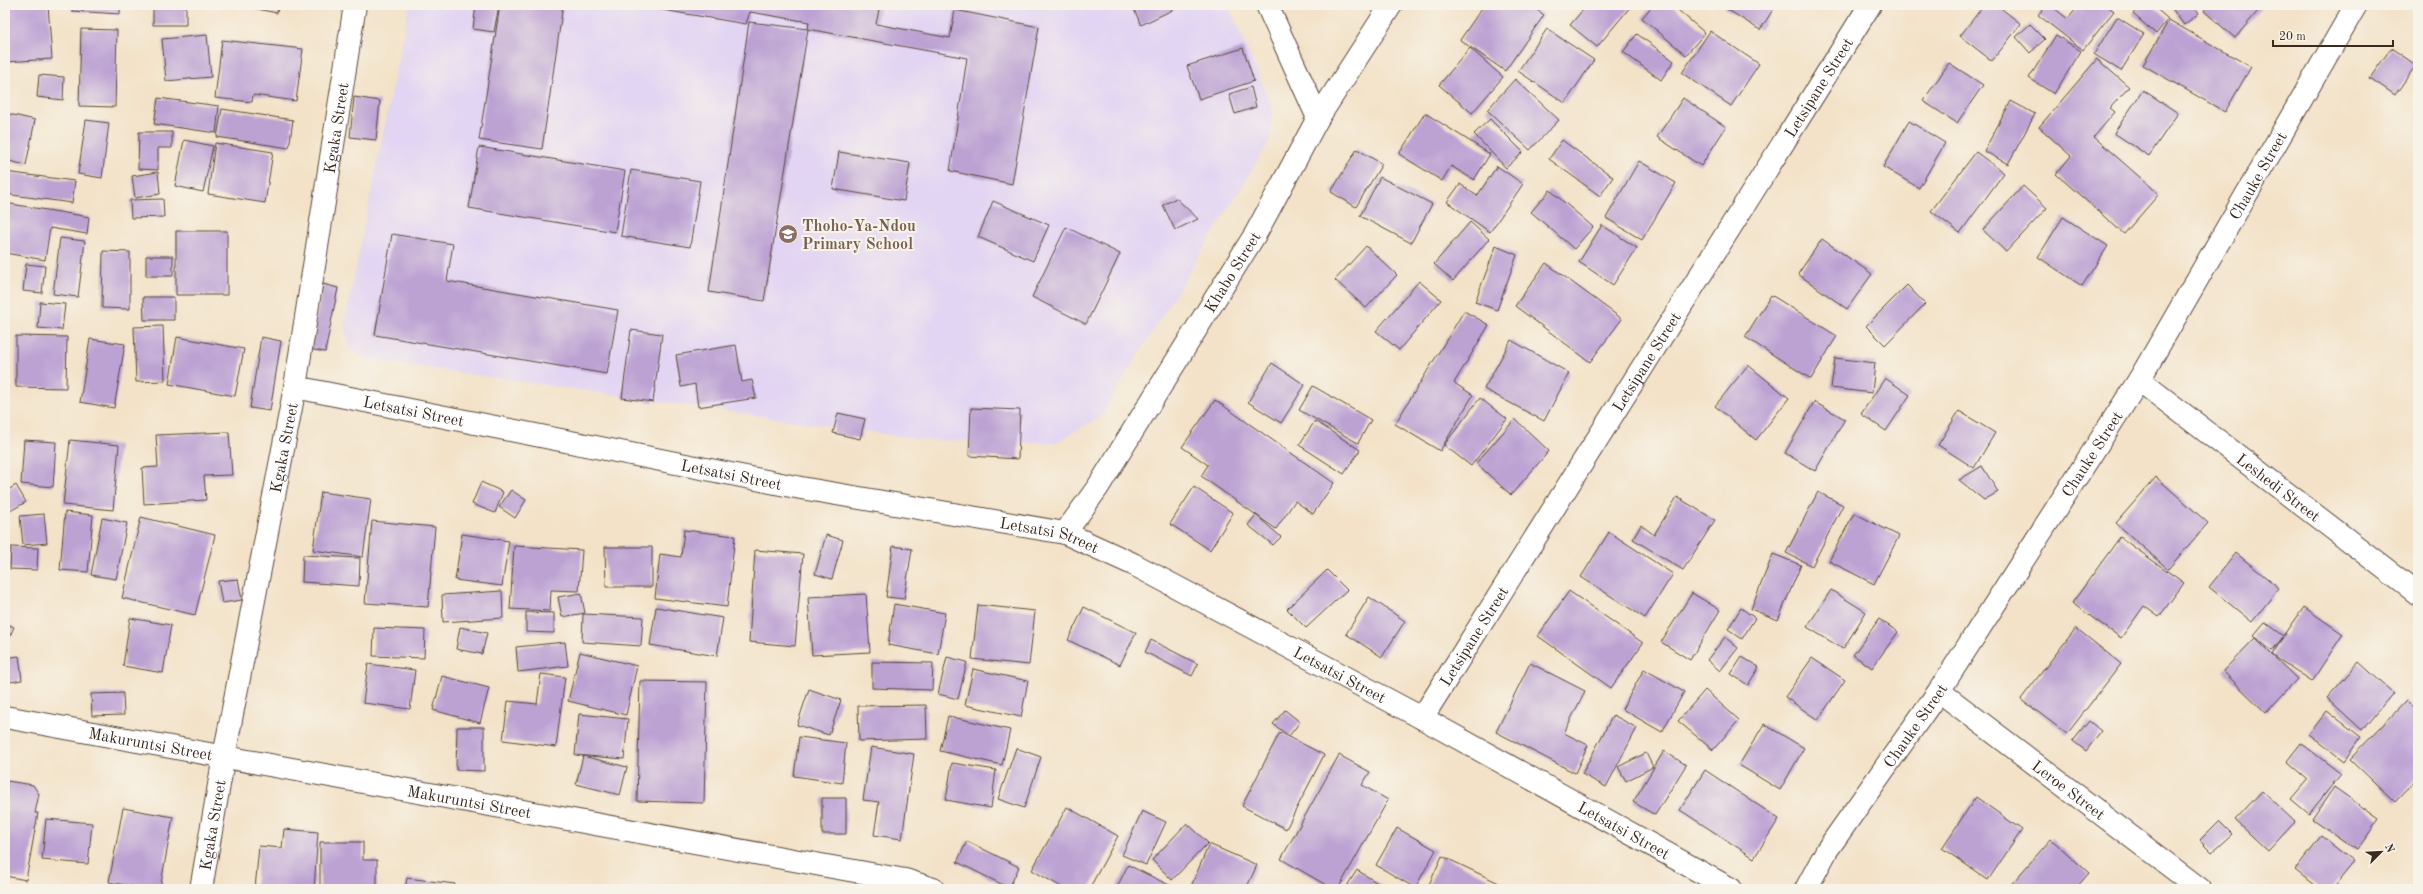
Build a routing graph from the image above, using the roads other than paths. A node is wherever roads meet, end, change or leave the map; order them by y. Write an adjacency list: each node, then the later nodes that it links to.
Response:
1 (355, 5): 8 (street, Kgaka Street)
2 (1267, 5): 6 (street)
3 (1391, 5): 6 (street, Khabo Street)
4 (1870, 5): 13 (street, Letsipane Street)
5 (2356, 5): 7 (street, Chauke Street)
6 (1318, 118): 9 (street, Khabo Street)
7 (2139, 380): 10 (street, Leshedi Street); 11 (street, Chauke Street)
8 (294, 387): 9 (street, Letsatsi Street); 14 (street, Kgaka Street)
9 (1065, 533): 13 (street, Letsatsi Street)
10 (2418, 594)
11 (1939, 691): 18 (street, Chauke Street); 19 (street, Leroe Street)
12 (5, 717): 14 (street, Makuruntsi Street)
13 (1422, 718): 17 (street, Letsatsi Street)
14 (224, 756): 15 (street, Kgaka Street); 16 (street, Makuruntsi Street)
15 (202, 889)
16 (933, 889)
17 (1731, 889)
18 (1806, 889)
19 (2200, 889)

